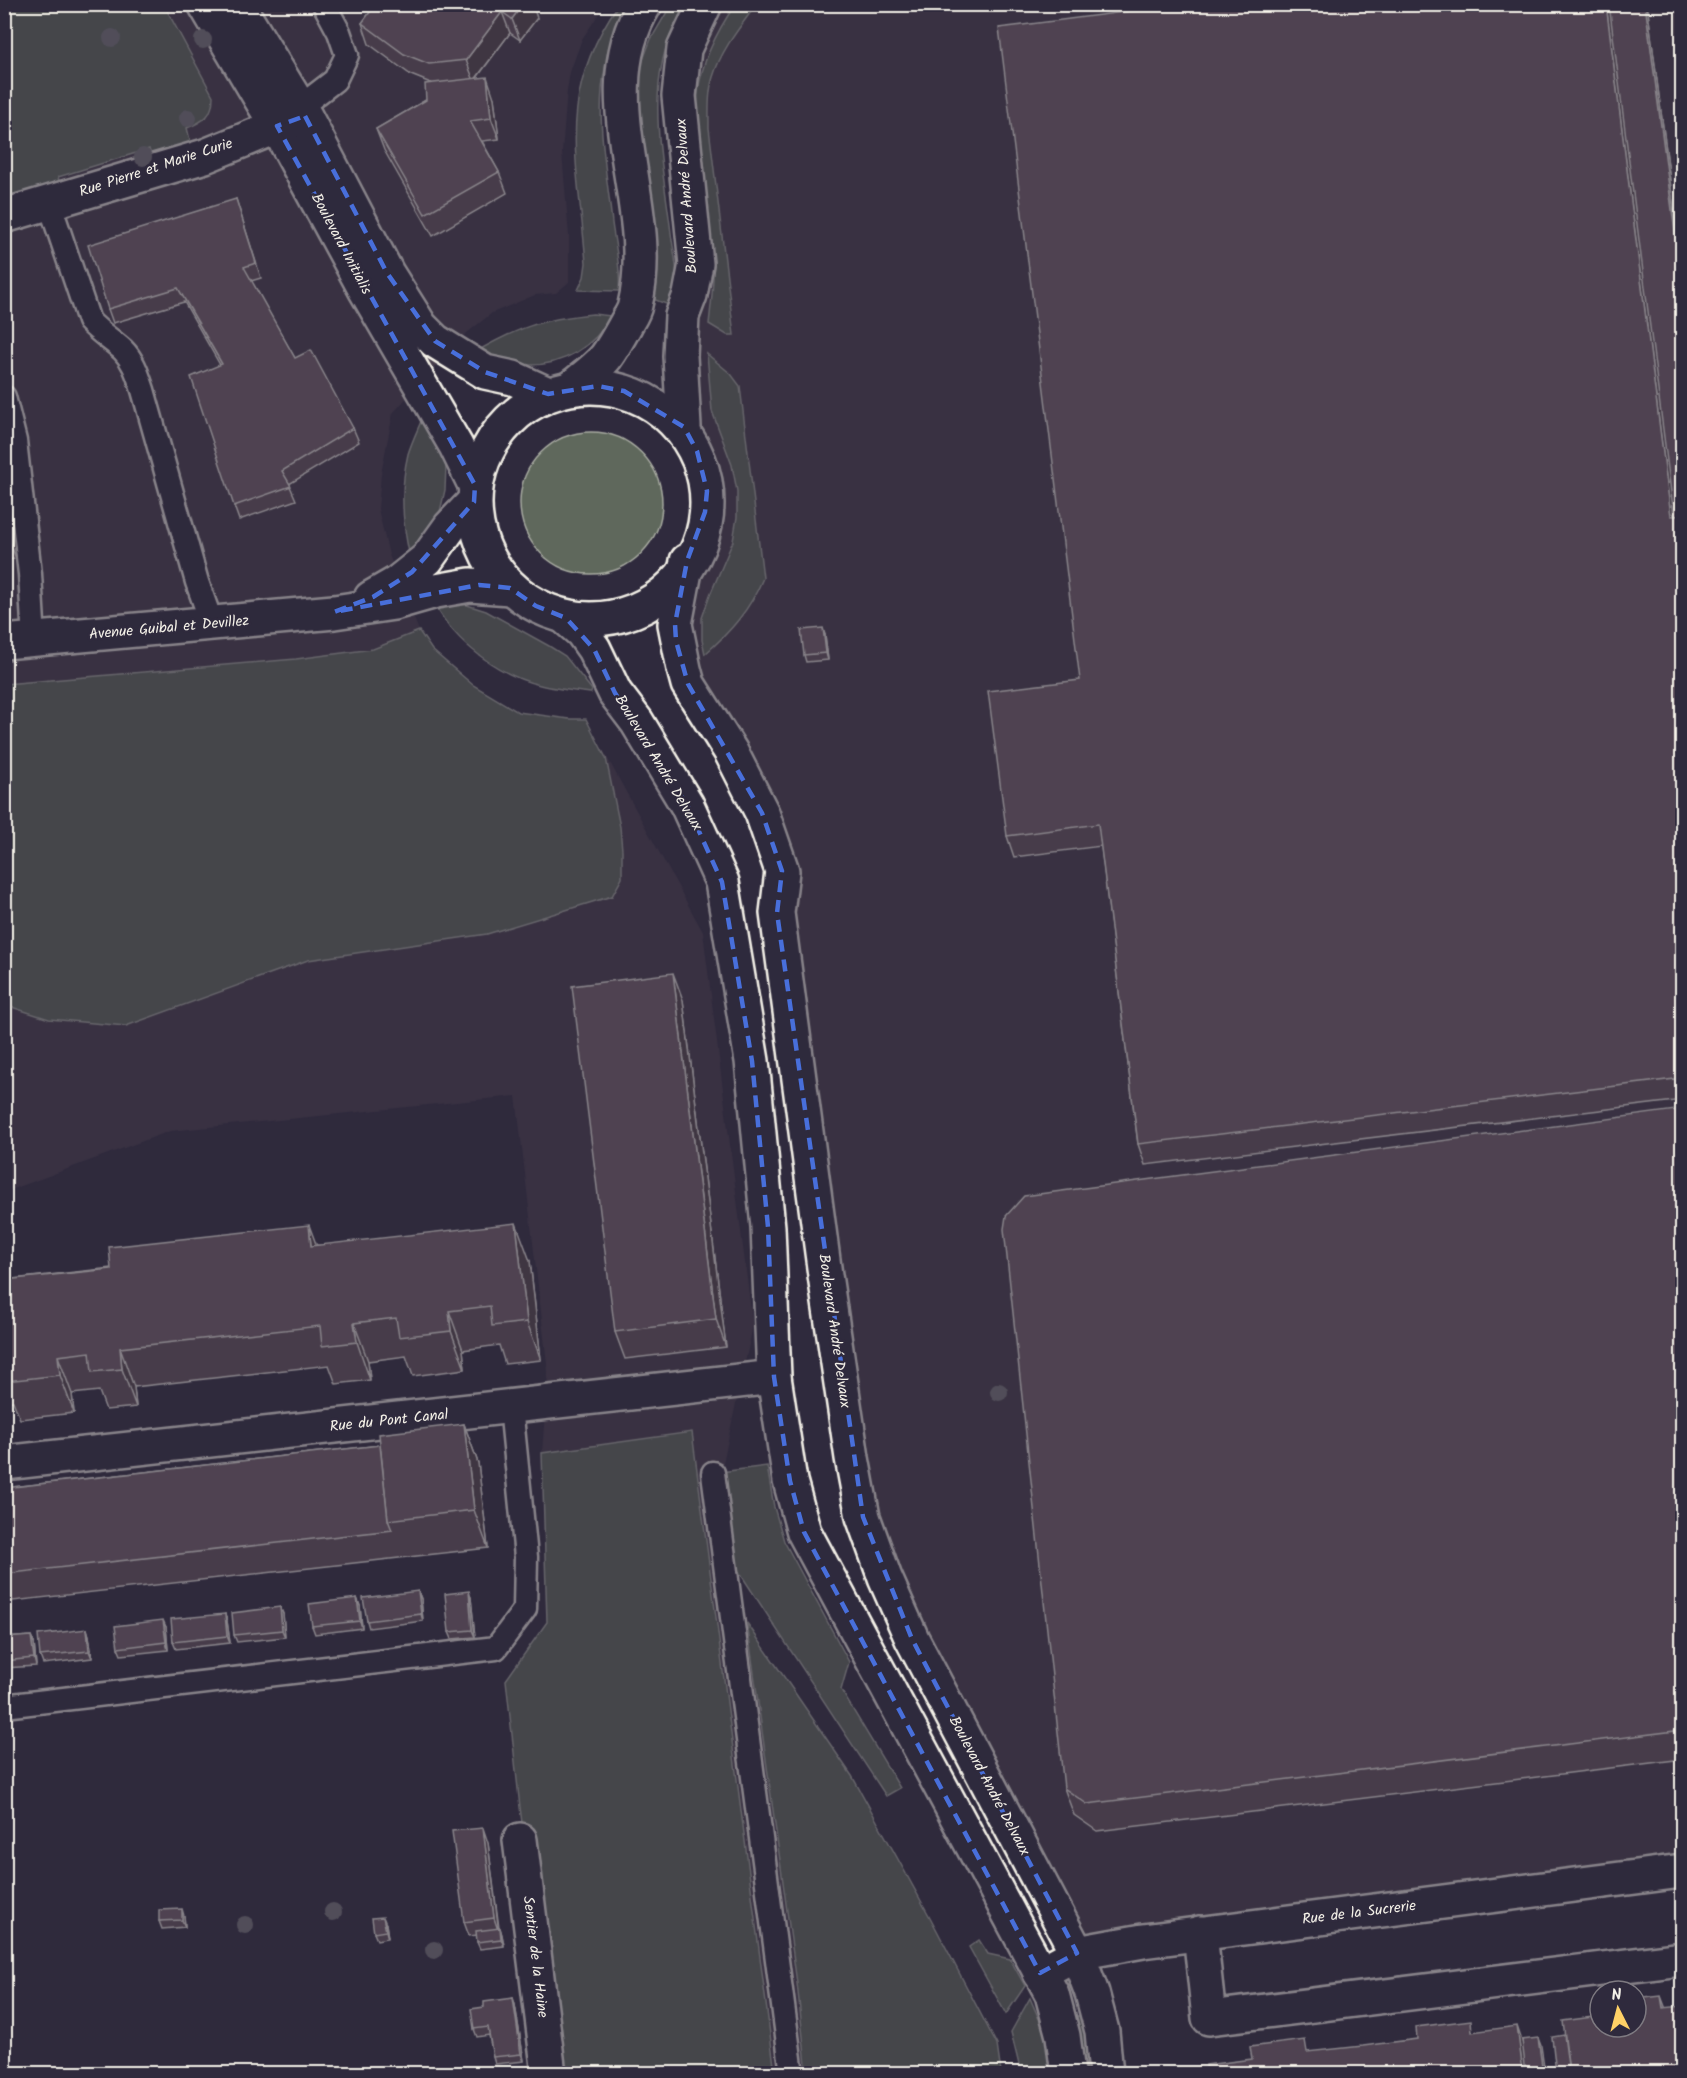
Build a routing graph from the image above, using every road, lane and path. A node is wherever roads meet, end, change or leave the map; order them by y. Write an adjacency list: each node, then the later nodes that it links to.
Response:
1 (205, 4): 6 (street, Boulevard Initialis)
2 (237, 4): 6 (street, Boulevard Initialis)
3 (324, 4): 6 (lane)
4 (645, 4): 9 (street)
5 (705, 4): 11 (street, Boulevard André Delvaux)
6 (294, 116): 7 (street, Rue Pierre et Marie Curie); 9 (street, Boulevard Initialis); 12 (street, Boulevard Initialis)
7 (49, 202): 8 (street, Rue Pierre et Marie Curie); 17 (lane)
8 (4, 216)
9 (560, 390): 11 (street); 12 (street)
10 (4, 397): 18 (lane)
11 (684, 427): 13 (street)
12 (474, 494): 14 (street); 15 (street, Avenue Guibal et Devillez)
13 (687, 561): 16 (street); 27 (street, Boulevard André Delvaux)
14 (510, 588): 15 (street, Avenue Guibal et Devillez); 16 (street)
15 (334, 612): 17 (street, Avenue Guibal et Devillez)
16 (566, 618): 19 (street, Boulevard André Delvaux)
17 (212, 624): 18 (street, Avenue Guibal et Devillez)
18 (19, 641)
19 (774, 1377): 20 (street, Rue du Pont Canal); 29 (street, Boulevard André Delvaux)
20 (511, 1407): 21 (street, Rue du Pont Canal); 23 (lane)
21 (4, 1463)
22 (714, 1473): 31 (lane)
23 (4, 1706)
24 (520, 1840): 30 (street, Sentier de la Haine)
25 (1683, 1871): 26 (street, Rue de la Sucrerie)
26 (1200, 1933): 27 (street, Rue de la Sucrerie); 28 (street)
27 (1077, 1953): 29 (street, Rue de la Sucrerie); 33 (street, Boulevard André Delvaux)
28 (1683, 1959)
29 (1040, 1973): 32 (street, Boulevard André Delvaux)
30 (549, 2073)
31 (792, 2073)
32 (1068, 2073)
33 (1106, 2073)

